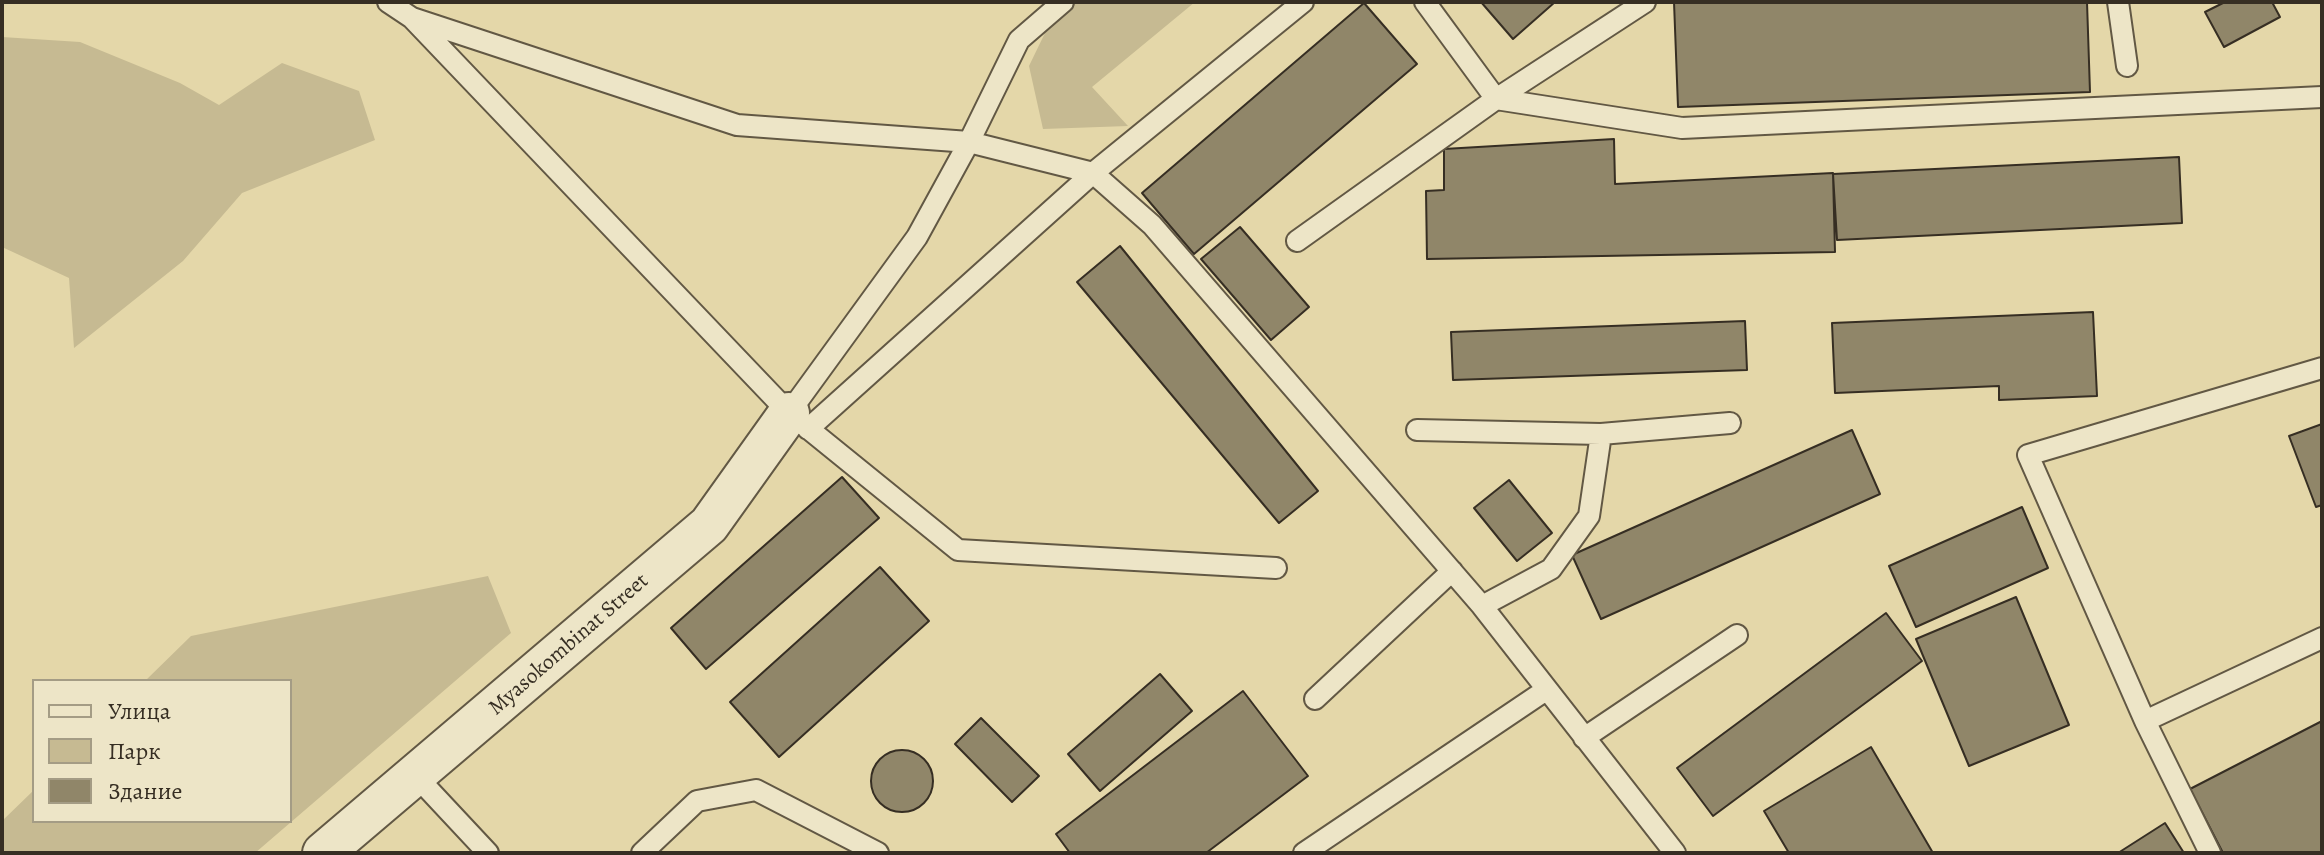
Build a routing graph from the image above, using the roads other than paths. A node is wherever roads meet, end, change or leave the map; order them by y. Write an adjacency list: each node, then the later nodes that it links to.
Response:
1 (388, 2): 7 (lane)
2 (1063, 2): 11 (lane)
3 (1303, 2): 12 (lane)
4 (1425, 2): 10 (lane)
5 (1645, 2): 10 (lane)
6 (2118, 2): 8 (lane)
7 (412, 18): 11 (lane); 15 (lane)
8 (2127, 66)
9 (2322, 97): 10 (lane)
10 (1496, 99): 13 (lane)
11 (969, 142): 12 (lane); 15 (lane)
12 (1093, 173): 15 (lane); 20 (lane)
13 (1297, 241)
14 (2322, 368): 26 (lane)
15 (799, 421): 19 (lane); 28 (street, Myasokombinat Street)
16 (1730, 423): 18 (lane)
17 (1417, 430): 18 (lane)
18 (1601, 434): 21 (lane)
19 (1276, 568)
20 (1452, 571): 21 (lane); 25 (lane)
21 (1482, 606): 24 (lane)
22 (1737, 635): 27 (lane)
23 (2322, 638): 26 (lane)
24 (1546, 690): 27 (lane); 34 (lane)
25 (1315, 699)
26 (2145, 721): 35 (lane)
27 (1584, 738): 29 (lane)
28 (416, 776): 30 (street, Myasokombinat Street); 31 (lane)
29 (1673, 852)
30 (323, 853)
31 (488, 853)
32 (642, 853): 33 (lane)
33 (878, 853)
34 (1304, 853)
35 (2210, 853)

